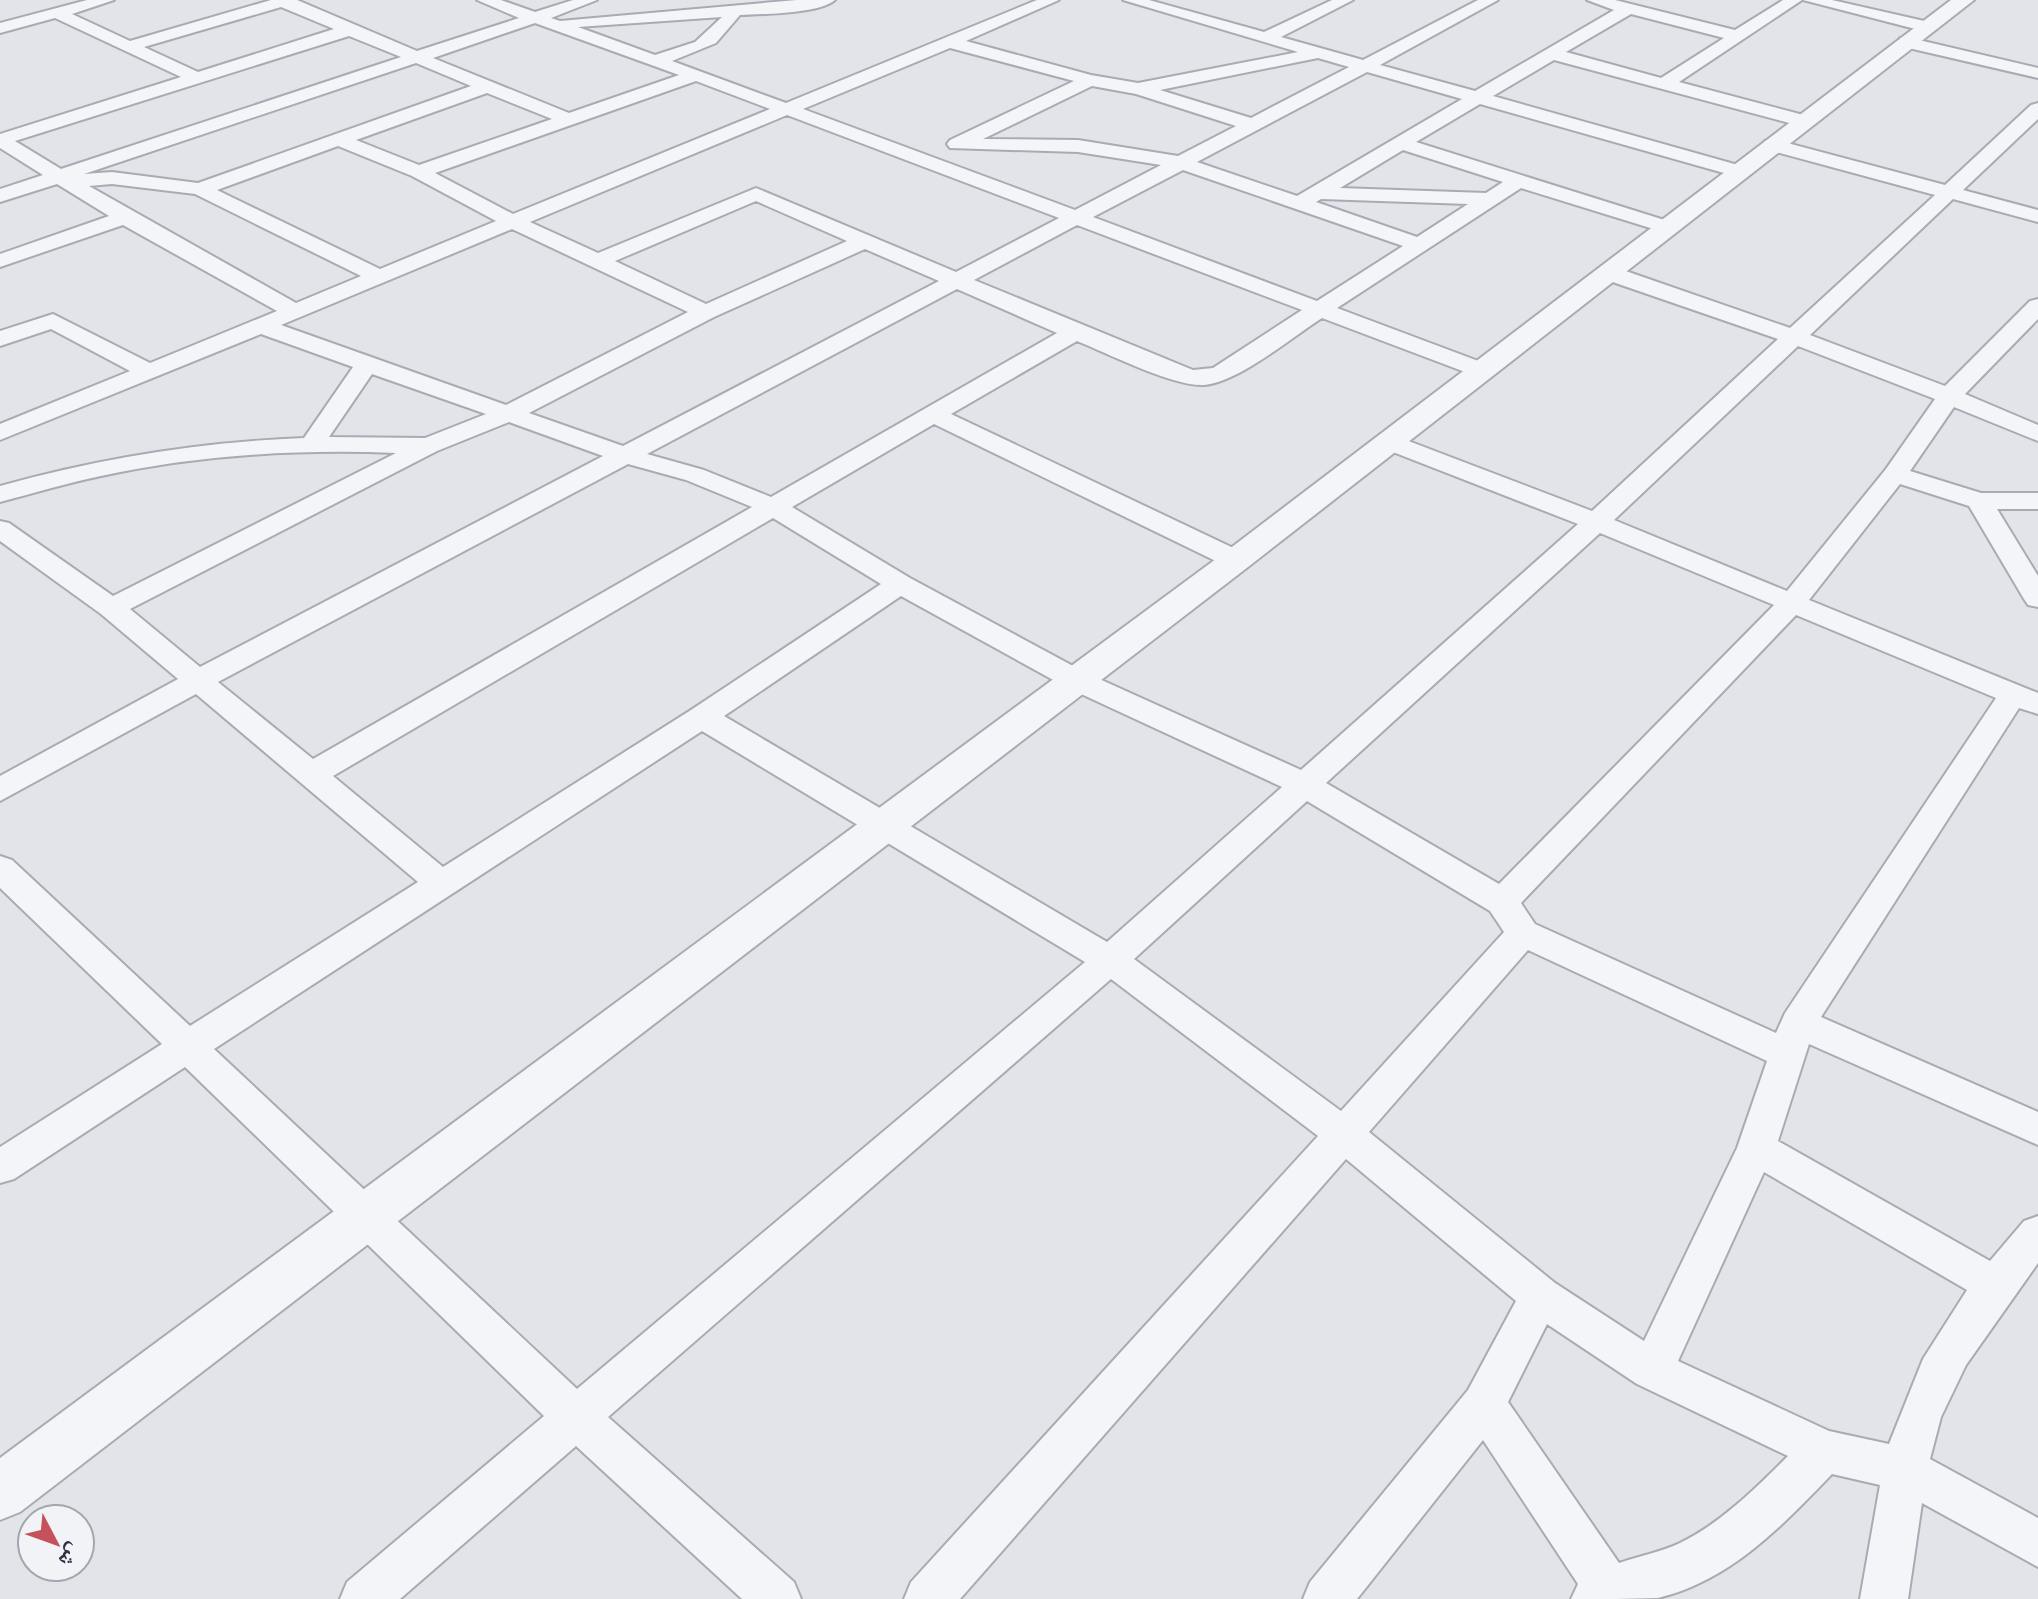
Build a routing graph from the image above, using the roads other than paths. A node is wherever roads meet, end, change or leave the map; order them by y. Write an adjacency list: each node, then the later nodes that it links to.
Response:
1 (106, 0): 16 (street)
2 (485, 0): 17 (street)
3 (589, 0): 17 (street)
4 (827, 0): 15 (street)
5 (1051, 0): 23 (street)
6 (1131, 0): 22 (street)
7 (1345, 0): 22 (street)
8 (1490, 0): 29 (street)
9 (1595, 0): 14 (street)
10 (1794, 0): 21 (street)
11 (1811, 0): 20 (street)
12 (1964, 0): 20 (street)
13 (286, 1): 19 (street); 24 (street)
14 (1629, 8): 21 (street); 26 (street)
15 (734, 11): 17 (street); 28 (street)
16 (57, 13): 18 (street); 24 (street)
17 (544, 21): 27 (street); 28 (street)
18 (0, 28)
19 (350, 30): 27 (street); 32 (street)
20 (1916, 34): 30 (street); 41 (street)
21 (1737, 36): 34 (street)
22 (1265, 38): 25 (street)
23 (949, 42): 33 (street); 38 (street)
24 (126, 47): 32 (street)
25 (1320, 54): 29 (street); 36 (street)
26 (1552, 54): 34 (street); 37 (street)
27 (417, 58): 35 (street); 52 (street)
28 (655, 60): 31 (street)
29 (1362, 66): 37 (street); 42 (street)
30 (2038, 73)
31 (696, 75): 38 (street); 40 (street)
32 (194, 77): 44 (street)
33 (1090, 80): 36 (street); 45 (street)
34 (1665, 83): 41 (street)
35 (485, 87): 40 (street); 43 (street)
36 (1139, 89): 42 (street)
37 (1479, 98): 46 (street); 50 (street)
38 (785, 108): 48 (street); 62 (street)
39 (2038, 109): 55 (street)
40 (567, 119): 51 (street)
41 (1804, 121): 47 (street)
42 (1252, 125): 49 (street)
43 (337, 139): 51 (street); 54 (street)
44 (0, 140): 52 (street)
45 (957, 144): 48 (street); 49 (street)
46 (1403, 144): 53 (street); 57 (street)
47 (1772, 145): 50 (street); 55 (street)
48 (898, 151): 61 (street)
49 (1182, 163): 57 (street); 61 (street)
50 (1738, 171): 63 (street)
51 (419, 172): 62 (street)
52 (66, 179): 54 (street); 56 (street); 60 (street)
53 (1519, 180): 58 (street); 63 (street)
54 (200, 189): 69 (street)
55 (1947, 192): 59 (street); 77 (street)
56 (0, 196)
57 (1309, 198): 58 (street); 65 (street)
58 (1491, 199): 65 (street)
59 (2038, 216)
60 (125, 217): 66 (street); 72 (street)
61 (1079, 219): 70 (street); 73 (street)
62 (511, 221): 67 (street); 69 (street)
63 (1667, 227): 68 (street)
64 (865, 241): 67 (street); 70 (street); 74 (street)
65 (1420, 245): 73 (street)
66 (0, 261)
67 (598, 261): 74 (street)
68 (1609, 273): 77 (street); 80 (street)
69 (377, 276): 72 (street)
70 (959, 282): 76 (street); 90 (street)
71 (2038, 306): 82 (street)
72 (293, 311): 75 (street)
73 (1319, 311): 76 (street); 80 (street)
74 (706, 312): 83 (street)
75 (258, 325): 79 (street); 81 (street)
76 (1075, 332): 84 (street)
77 (1796, 335): 82 (street); 96 (street)
78 (0, 339): 81 (street)
79 (367, 364): 83 (street); 88 (street)
80 (1481, 370): 87 (street)
81 (148, 371): 85 (street)
82 (1951, 394): 86 (street); 91 (street)
83 (508, 414): 89 (street); 90 (street)
84 (934, 415): 95 (street); 98 (street)
85 (0, 433)
86 (2038, 434)
87 (1389, 442): 96 (street); 98 (street)
88 (311, 445): 89 (street); 92 (street)
89 (428, 446): 102 (street)
90 (626, 456): 95 (street); 103 (street)
91 (1895, 474): 93 (street); 101 (street)
92 (0, 494)
93 (1979, 501): 94 (street); 100 (street)
94 (2038, 501)
95 (774, 507): 99 (street); 107 (street)
96 (1596, 522): 101 (street); 108 (street)
97 (1, 532): 102 (street)
98 (1236, 560): 104 (street)
99 (900, 584): 104 (street); 106 (street)
100 (2038, 599)
101 (1792, 603): 105 (street); 113 (street)
102 (111, 608): 103 (street)
103 (198, 680): 107 (street); 109 (street)
104 (1076, 680): 108 (street); 110 (street)
105 (2026, 699): 116 (street)
106 (702, 717): 110 (street); 112 (street)
107 (313, 773): 112 (street)
108 (1305, 785): 113 (street); 115 (street)
109 (0, 790)
110 (884, 824): 115 (street); 122 (street)
111 (0, 868): 117 (street)
112 (440, 882): 117 (street)
113 (1502, 902): 114 (street)
114 (1523, 933): 116 (street); 119 (street)
115 (1110, 960): 119 (street); 128 (street)
116 (1792, 1038): 118 (street); 120 (street)
117 (189, 1044): 121 (street); 122 (street)
118 (2038, 1129)
119 (1342, 1133): 125 (street); 136 (street)
120 (1756, 1148): 124 (street); 126 (street)
121 (0, 1167)
122 (364, 1217): 128 (street); 131 (street)
123 (2038, 1233): 124 (street)
124 (1994, 1284): 130 (street)
125 (1540, 1296): 126 (street); 127 (street)
126 (1652, 1370): 129 (street)
127 (1484, 1404): 133 (street); 137 (street)
128 (574, 1416): 134 (street); 135 (street)
129 (1824, 1451): 130 (street); 133 (street)
130 (1907, 1470): 132 (street); 138 (street)
131 (0, 1492)
132 (2038, 1544)
133 (1602, 1594)
134 (364, 1599)
135 (777, 1599)
136 (928, 1599)
137 (1327, 1599)
138 (1884, 1599)

